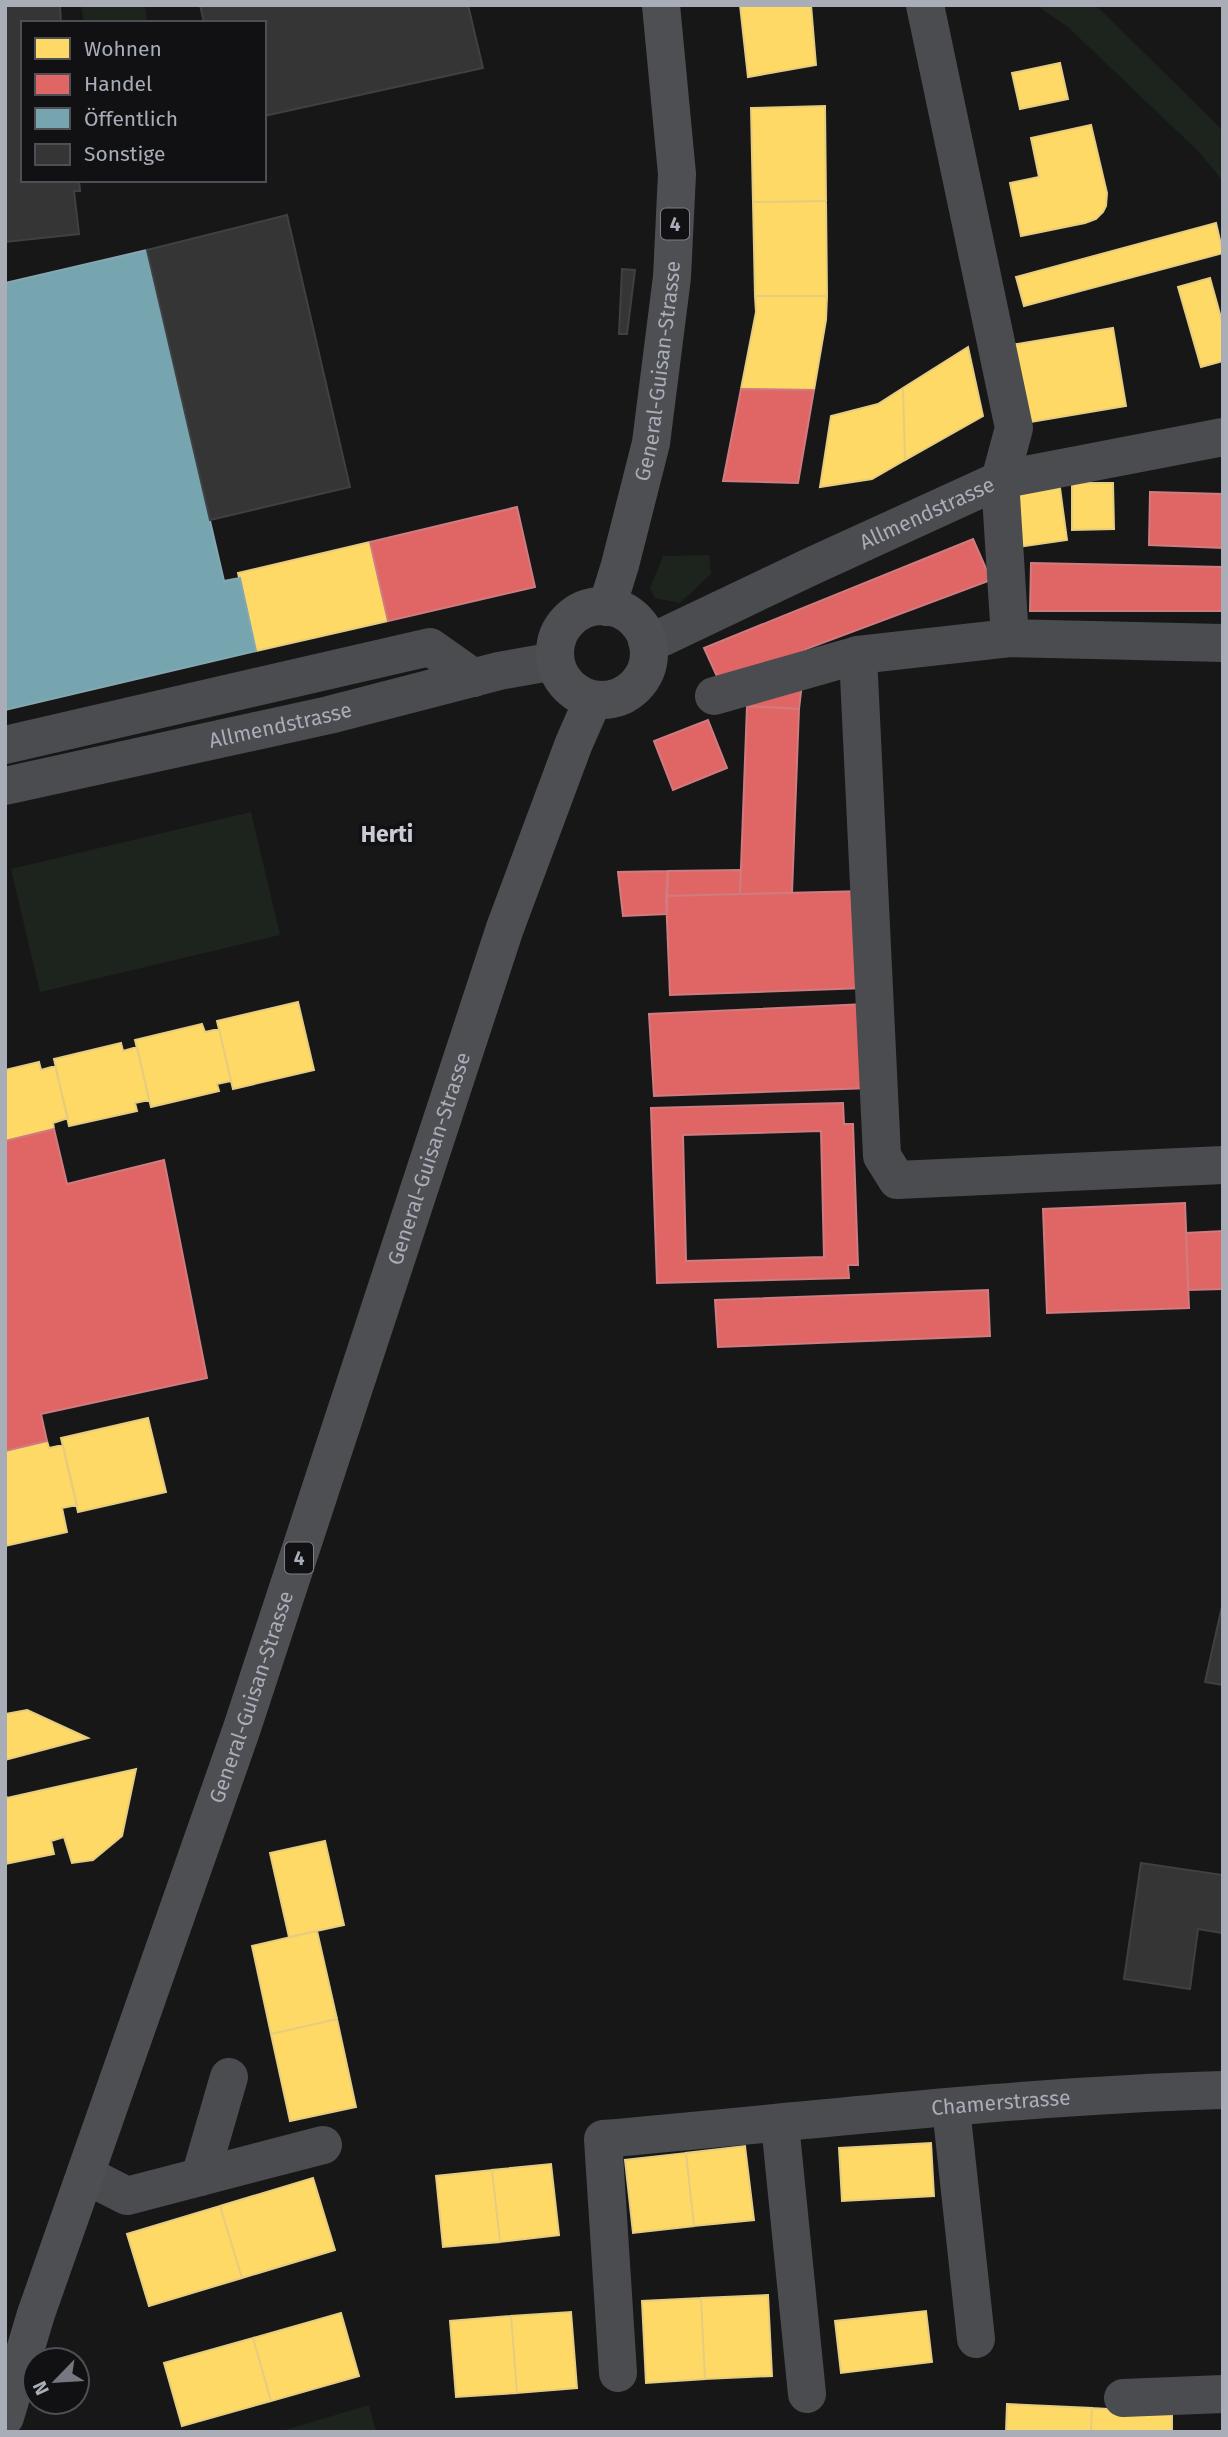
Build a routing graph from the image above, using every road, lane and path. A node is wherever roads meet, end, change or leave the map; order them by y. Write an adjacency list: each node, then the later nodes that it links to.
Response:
1 (662, 5): 5 (main road, General-Guisan-Strasse / 4)
2 (925, 5): 4 (street)
3 (1223, 437): 4 (street, Allmendstrasse)
4 (1000, 480): 6 (street); 7 (street, Allmendstrasse)
5 (607, 607): 7 (main road); 10 (main road)
6 (1010, 638): 8 (street); 9 (street)
7 (647, 641): 13 (main road)
8 (1223, 643)
9 (858, 655): 12 (street); 16 (street)
10 (555, 661): 11 (street, Allmendstrasse); 13 (main road)
11 (474, 678): 14 (street); 15 (street, Allmendstrasse)
12 (714, 696)
13 (593, 700): 22 (main road, General-Guisan-Strasse / 4)
14 (5, 745)
15 (5, 786)
16 (1223, 1166)
17 (229, 2077): 23 (street)
18 (1223, 2090): 19 (street, Chamerstrasse)
19 (951, 2108): 20 (street, Chamerstrasse); 24 (street)
20 (780, 2124): 25 (street, Chamerstrasse); 26 (street)
21 (323, 2145): 23 (street)
22 (86, 2175): 23 (street); 29 (main road, General-Guisan-Strasse / 4)
23 (200, 2177)
24 (975, 2339)
25 (618, 2373)
26 (807, 2394)
27 (1223, 2394): 28 (street)
28 (1123, 2398)
29 (5, 2417)

